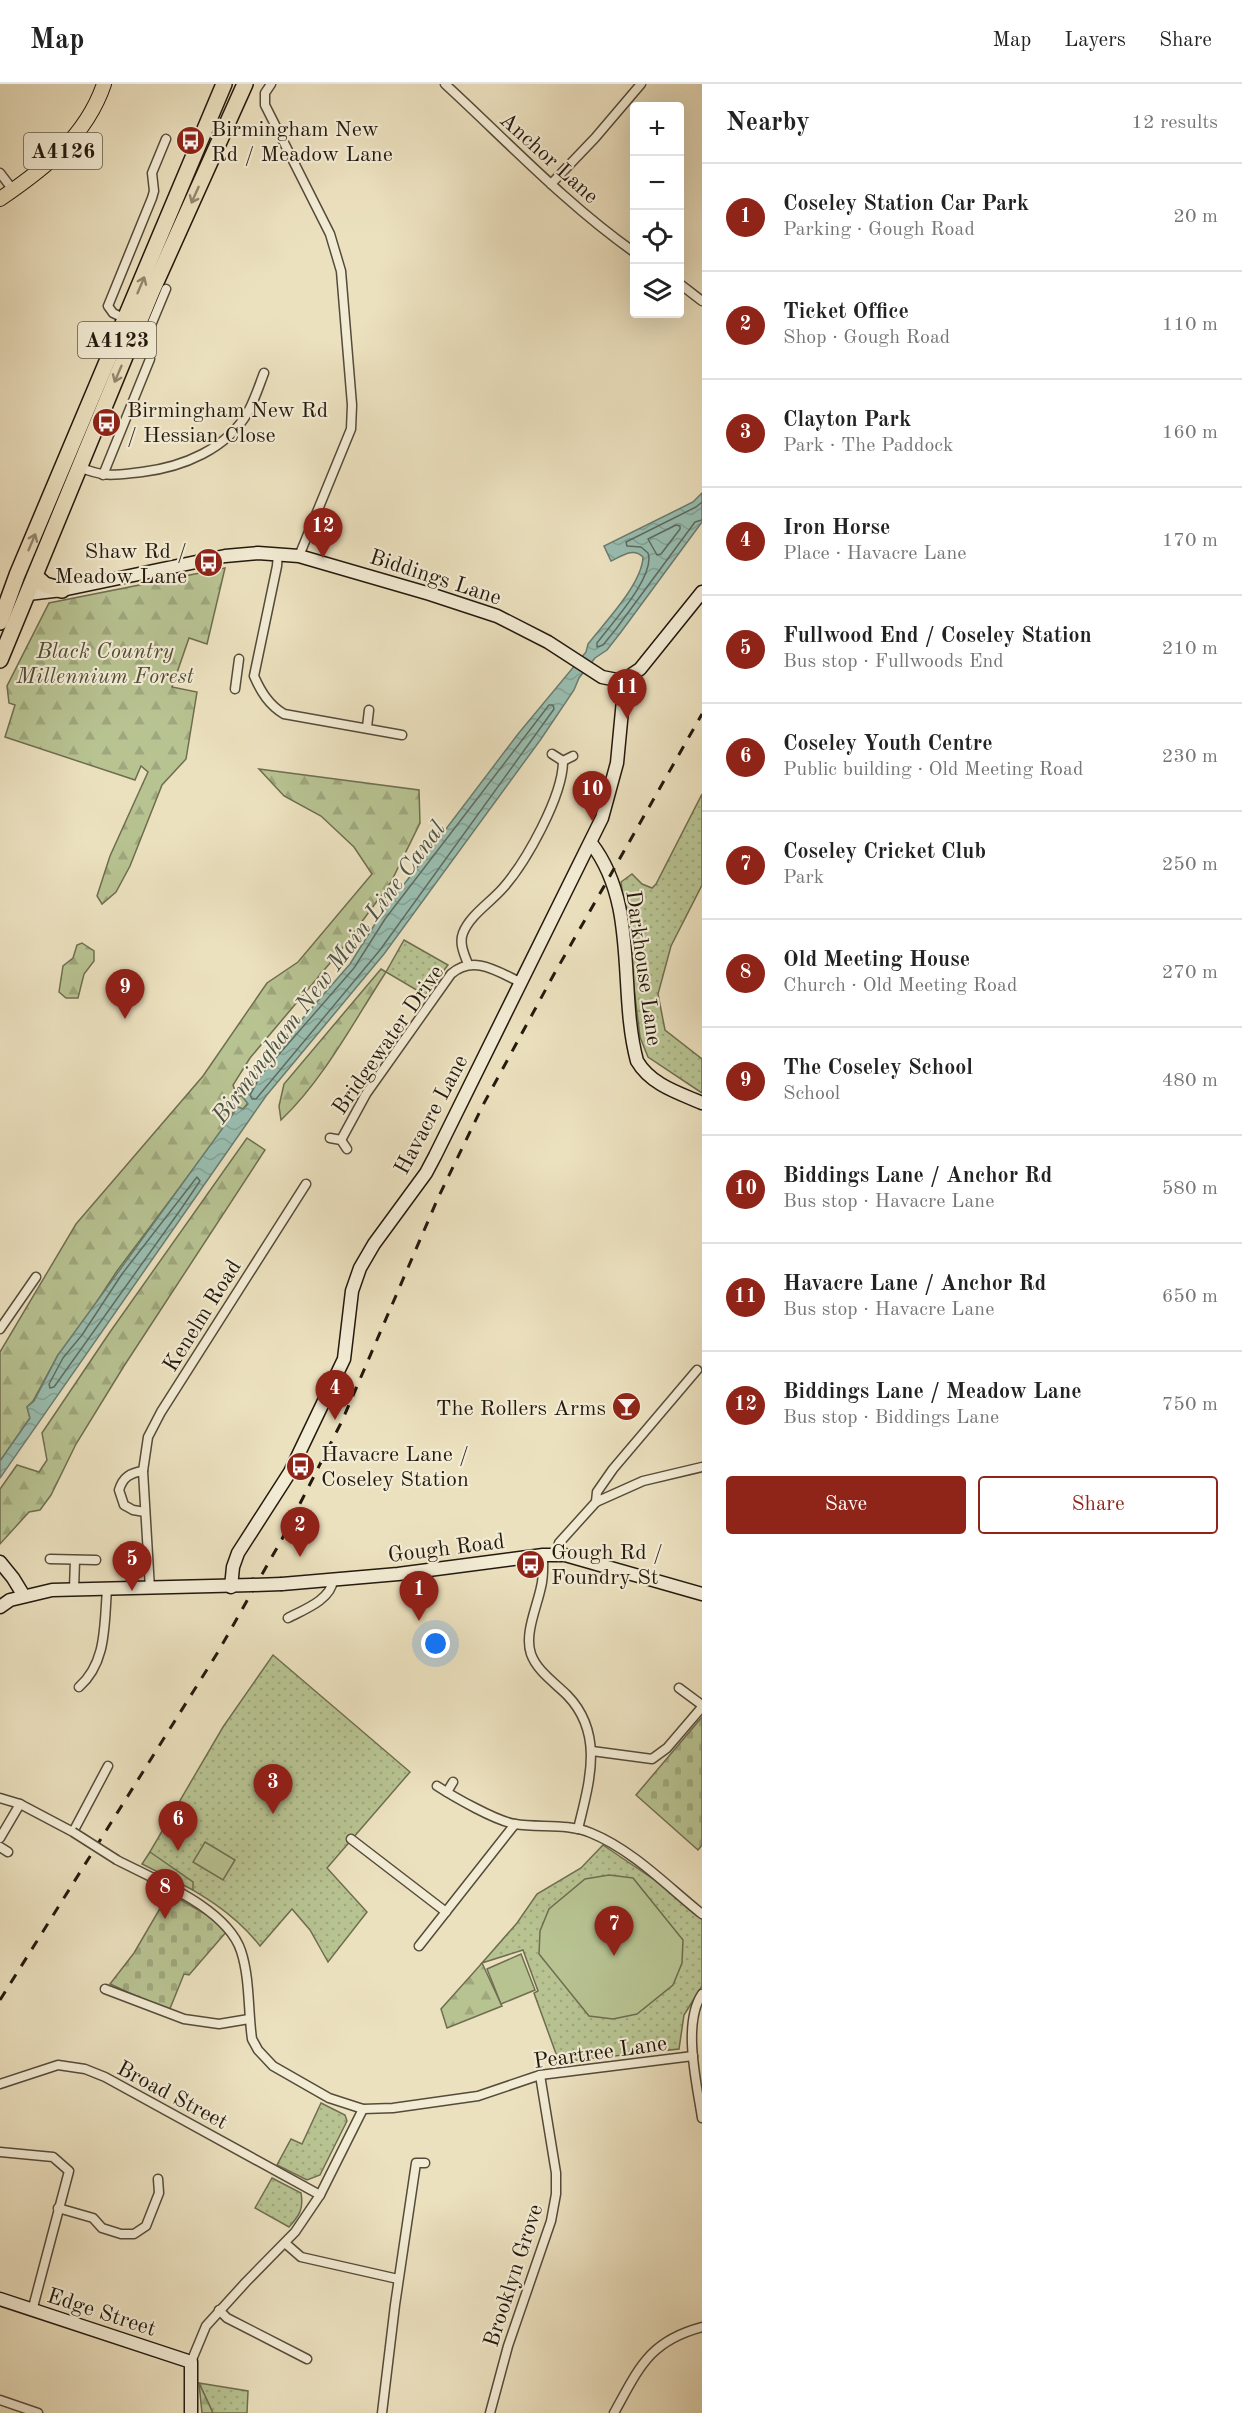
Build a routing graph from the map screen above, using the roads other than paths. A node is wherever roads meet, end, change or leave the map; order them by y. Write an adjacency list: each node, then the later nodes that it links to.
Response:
1 (104, 84): 10 (main road, A4126)
2 (224, 84): 16 (highway, A4123, one-way to 2)
3 (245, 84): 16 (highway, A4123, one-way to 16)
4 (445, 84): 9 (street, Anchor Lane)
5 (641, 84): 9 (street)
6 (270, 85): 22 (street)
7 (166, 139): 16 (street)
8 (0, 173): 10 (street)
9 (551, 184): 12 (street, Anchor Lane)
10 (13, 190): 11 (main road, A4126)
11 (0, 199)
12 (630, 249)
13 (684, 288): 15 (street)
14 (166, 289): 16 (street)
15 (702, 302)
16 (132, 323): 19 (highway, A4123, one-way to 19); 27 (highway, A4123, one-way to 16)
17 (150, 359): 20 (street)
18 (264, 373): 20 (street)
19 (79, 467): 20 (street); 23 (highway, A4123)
20 (103, 475)
21 (278, 553): 22 (street, Biddings Lane); 24 (street, Biddings Lane); 32 (street)
22 (299, 556): 33 (street, Biddings Lane)
23 (35, 576): 24 (highway); 26 (highway, A4123)
24 (62, 590): 26 (street, Biddings Lane)
25 (702, 592): 33 (street)
26 (28, 594): 27 (main road); 30 (highway, A4123)
27 (5, 597): 28 (highway, A4123)
28 (0, 622)
29 (239, 659): 31 (street)
30 (0, 660)
31 (237, 673): 32 (street); 34 (street)
32 (254, 676): 36 (street)
33 (626, 679): 41 (street, Havacre Lane)
34 (235, 689)
35 (369, 710): 36 (street)
36 (367, 727): 37 (street)
37 (402, 735)
38 (552, 754): 40 (street)
39 (573, 756): 40 (street)
40 (563, 761): 42 (street, Bridgewater Drive)
41 (591, 843): 43 (street, Havacre Lane); 44 (street, Darkhouse Lane)
42 (468, 964): 43 (street, Bridgewater Drive); 46 (street, Bridgewater Drive)
43 (522, 983): 64 (street, Havacre Lane)
44 (702, 1103)
45 (330, 1138): 46 (street, Bridgewater Drive)
46 (341, 1140): 47 (street, Bridgewater Drive)
47 (347, 1149)
48 (306, 1184): 54 (street, Kenelm Road)
49 (36, 1277): 50 (street)
50 (3, 1319): 51 (street)
51 (0, 1329)
52 (697, 1370): 55 (street)
53 (702, 1467): 55 (street)
54 (143, 1471): 56 (street, Kenelm Road); 56 (street)
55 (596, 1502): 58 (street)
56 (145, 1512): 66 (street, Kenelm Road)
57 (543, 1555): 58 (street, Gough Road); 63 (street, Gough Road); 75 (street)
58 (557, 1555): 68 (street, Gough Road)
59 (50, 1559): 60 (street)
60 (75, 1560): 61 (street); 65 (street)
61 (96, 1560)
62 (0, 1562): 69 (street)
63 (333, 1580): 64 (street, Gough Road, bridge); 71 (street)
64 (231, 1587): 66 (street)
65 (74, 1589): 67 (street); 69 (street)
66 (150, 1589): 67 (street)
67 (107, 1590): 72 (street)
68 (702, 1594)
69 (24, 1596): 70 (street)
70 (0, 1607)
71 (288, 1618)
72 (79, 1687)
73 (679, 1688): 74 (street)
74 (702, 1706): 75 (street)
75 (592, 1751): 83 (street)
76 (108, 1766): 84 (street)
77 (453, 1782): 79 (street)
78 (437, 1786): 79 (street)
79 (447, 1792): 82 (street)
80 (0, 1798): 81 (street, Peartree Lane)
81 (20, 1804): 84 (street, Peartree Lane); 85 (street)
82 (515, 1824): 83 (street); 87 (street)
83 (578, 1829): 88 (street)
84 (73, 1832): 92 (street, Peartree Lane, bridge)
85 (0, 1838)
86 (351, 1839): 87 (street)
87 (446, 1912): 89 (street)
88 (702, 1914)
89 (419, 1946)
90 (105, 1989): 92 (street)
91 (701, 1996): 93 (street)
92 (249, 2019): 96 (street, Peartree Lane)
93 (693, 2056): 94 (street, Peartree Lane); 97 (street)
94 (540, 2075): 96 (street, Peartree Lane); 115 (street, Brooklyn Grove)
95 (0, 2084): 101 (street, Broad Street)
96 (363, 2109): 101 (street)
97 (702, 2118)
98 (0, 2152): 102 (street)
99 (425, 2163): 104 (street)
100 (158, 2179): 102 (street)
101 (320, 2194): 103 (street)
102 (58, 2208): 107 (street)
103 (285, 2242): 104 (street); 106 (street)
104 (398, 2279): 114 (street)
105 (0, 2299): 107 (street, Edge Street)
106 (219, 2310): 109 (street); 110 (street)
107 (32, 2311): 110 (street, Edge Street)
108 (702, 2327): 116 (street)
109 (307, 2359)
110 (191, 2362): 113 (street)
111 (0, 2400): 112 (street)
112 (38, 2413)
113 (191, 2413)
114 (382, 2413)
115 (490, 2413)
116 (614, 2413)

